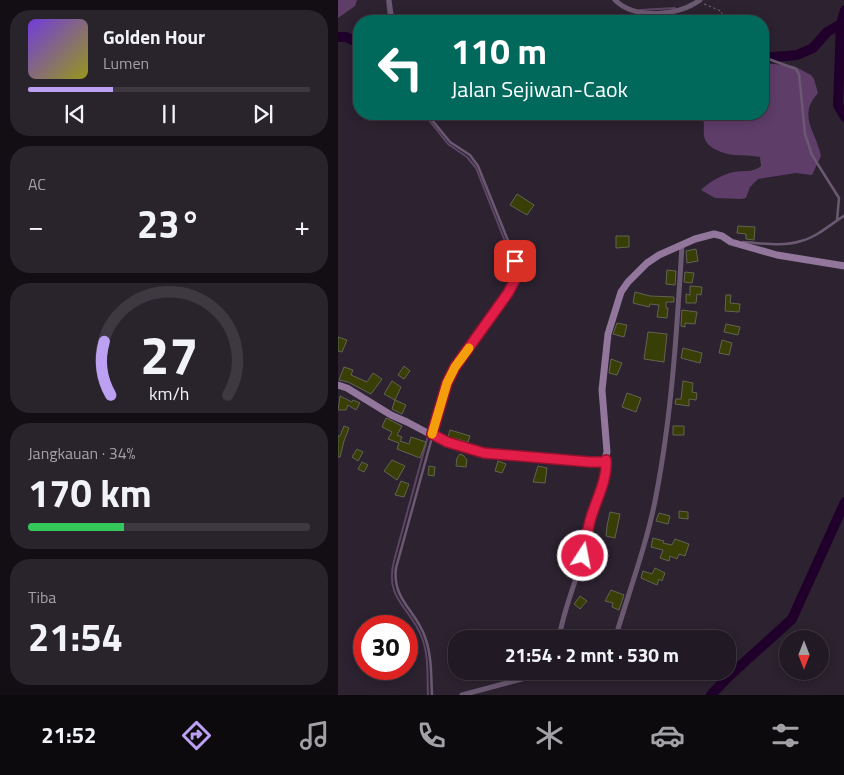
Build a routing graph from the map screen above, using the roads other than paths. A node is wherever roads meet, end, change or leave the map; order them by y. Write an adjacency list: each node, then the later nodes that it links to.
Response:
1 (389, 0): 4 (street)
2 (614, 0): 3 (street)
3 (699, 1)
4 (391, 15)
5 (769, 60): 8 (lane)
6 (432, 120): 13 (lane)
7 (844, 215): 8 (lane)
8 (837, 220): 9 (lane)
9 (731, 242): 10 (street); 11 (street)
10 (682, 245): 14 (street); 16 (street)
11 (844, 266)
12 (338, 385): 13 (street)
13 (429, 433): 14 (street); 18 (lane)
14 (606, 460): 15 (street)
15 (561, 630)
16 (618, 630)
17 (518, 680): 19 (street)
18 (432, 695)
19 (462, 695)

